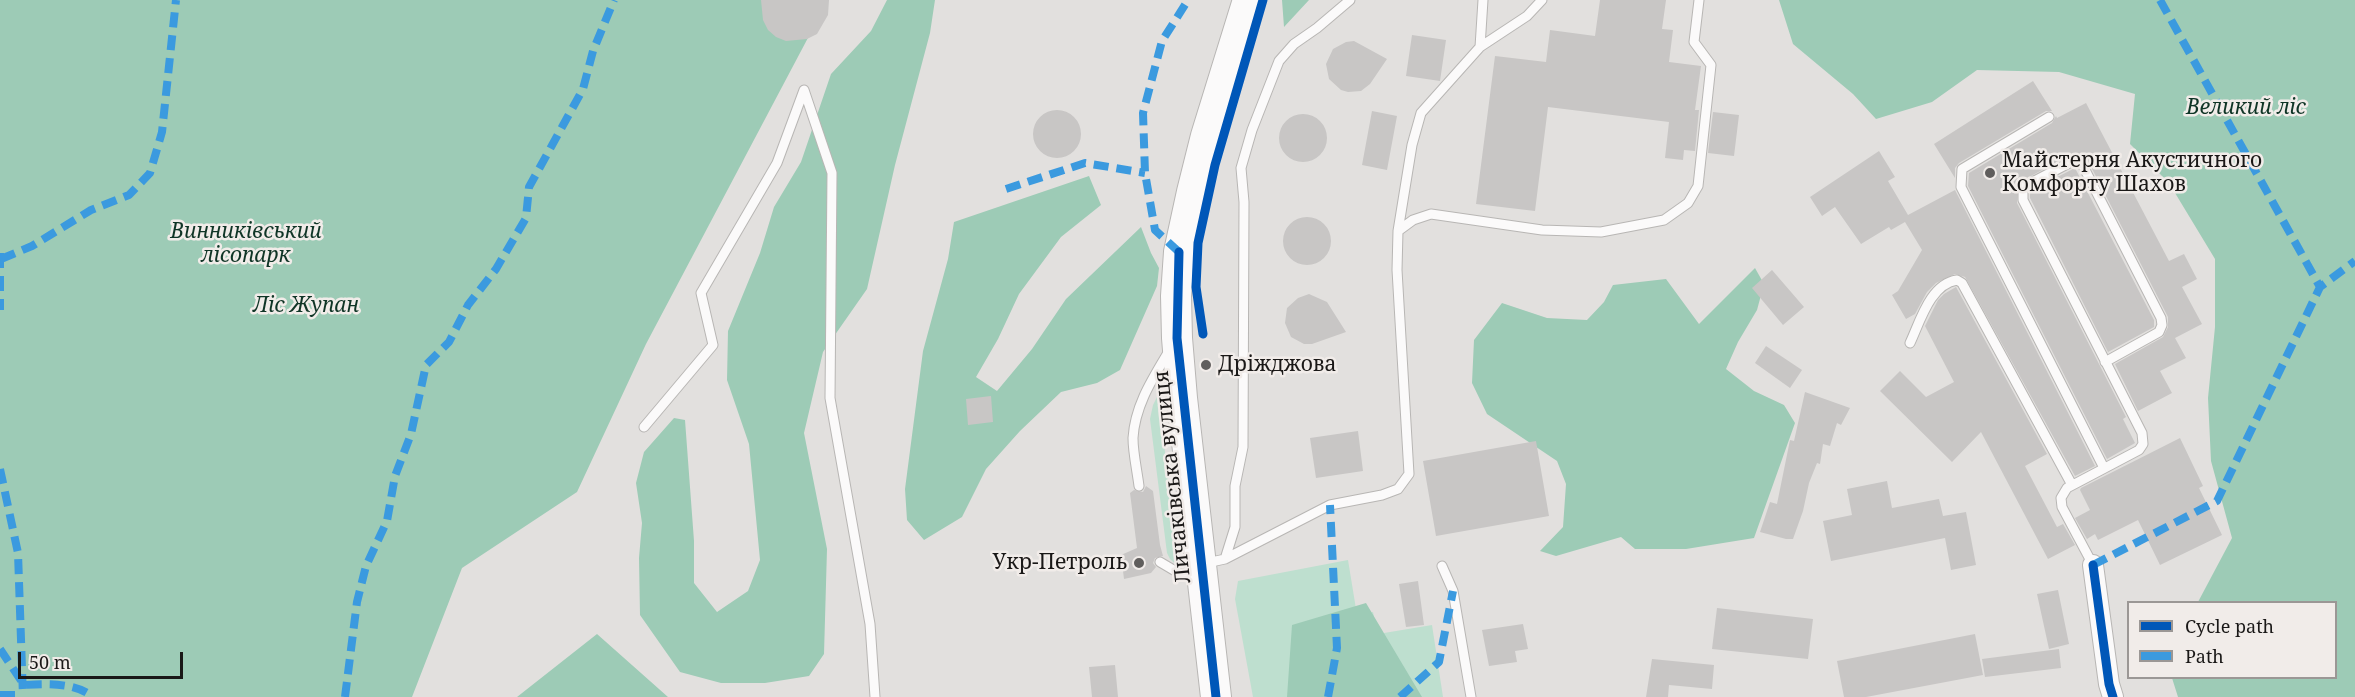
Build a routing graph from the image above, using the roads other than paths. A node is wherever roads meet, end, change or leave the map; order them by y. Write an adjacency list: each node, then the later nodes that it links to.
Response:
1 (1248, 0): 9 (main road, Личаківська вулиця)
2 (1350, 0): 17 (lane)
3 (1483, 0): 6 (lane)
4 (1542, 0): 6 (lane)
5 (1699, 0): 8 (lane)
6 (1480, 47): 8 (lane)
7 (2049, 117): 13 (lane)
8 (1398, 231): 17 (lane)
9 (1177, 338): 15 (lane); 17 (main road, Личаківська вулиця)
10 (1910, 343): 14 (lane)
11 (2104, 362): 11 (lane); 13 (lane)
12 (644, 427): 20 (lane)
13 (2104, 468): 14 (lane)
14 (2072, 485): 18 (lane)
15 (1139, 486)
16 (1160, 562): 17 (lane)
17 (1213, 562): 21 (main road, Личаківська вулиця)
18 (2093, 565): 23 (street)
19 (1442, 566): 22 (lane)
20 (875, 697)
21 (1216, 697)
22 (1471, 697)
23 (2113, 697)

